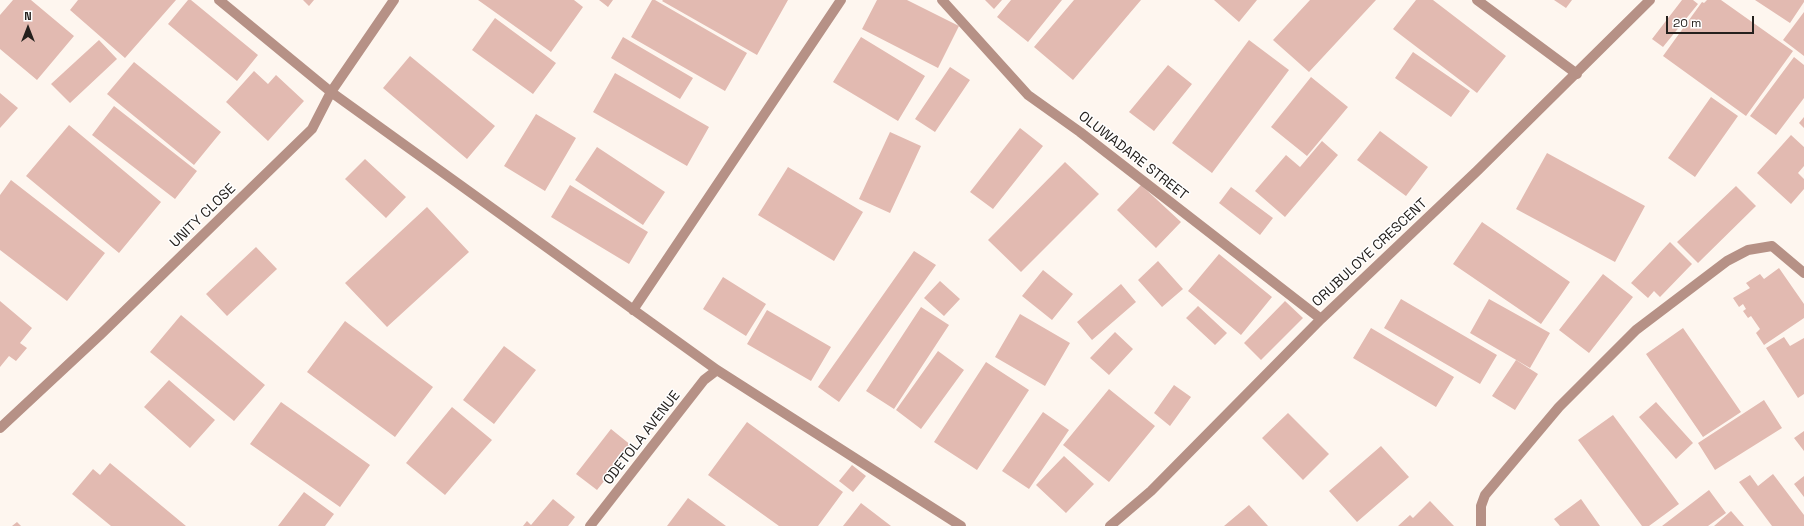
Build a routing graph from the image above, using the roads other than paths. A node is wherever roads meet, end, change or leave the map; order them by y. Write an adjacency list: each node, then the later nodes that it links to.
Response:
1 (219, 0): 8 (street)
2 (394, 0): 8 (street, UNITY CLOSE)
3 (842, 0): 10 (street)
4 (942, 0): 11 (street, OLUWADARE STREET)
5 (1477, 0): 7 (street)
6 (1650, 0): 7 (street, ORUBULOYE CRESCENT)
7 (1576, 74): 11 (street, ORUBULOYE CRESCENT)
8 (331, 92): 10 (street); 13 (street, UNITY CLOSE)
9 (1804, 273): 17 (street)
10 (633, 310): 12 (street)
11 (1320, 319): 16 (street, ORUBULOYE CRESCENT)
12 (717, 370): 14 (street, ODETOLA AVENUE); 15 (street)
13 (0, 428)
14 (590, 526)
15 (960, 526)
16 (1110, 526)
17 (1481, 526)

